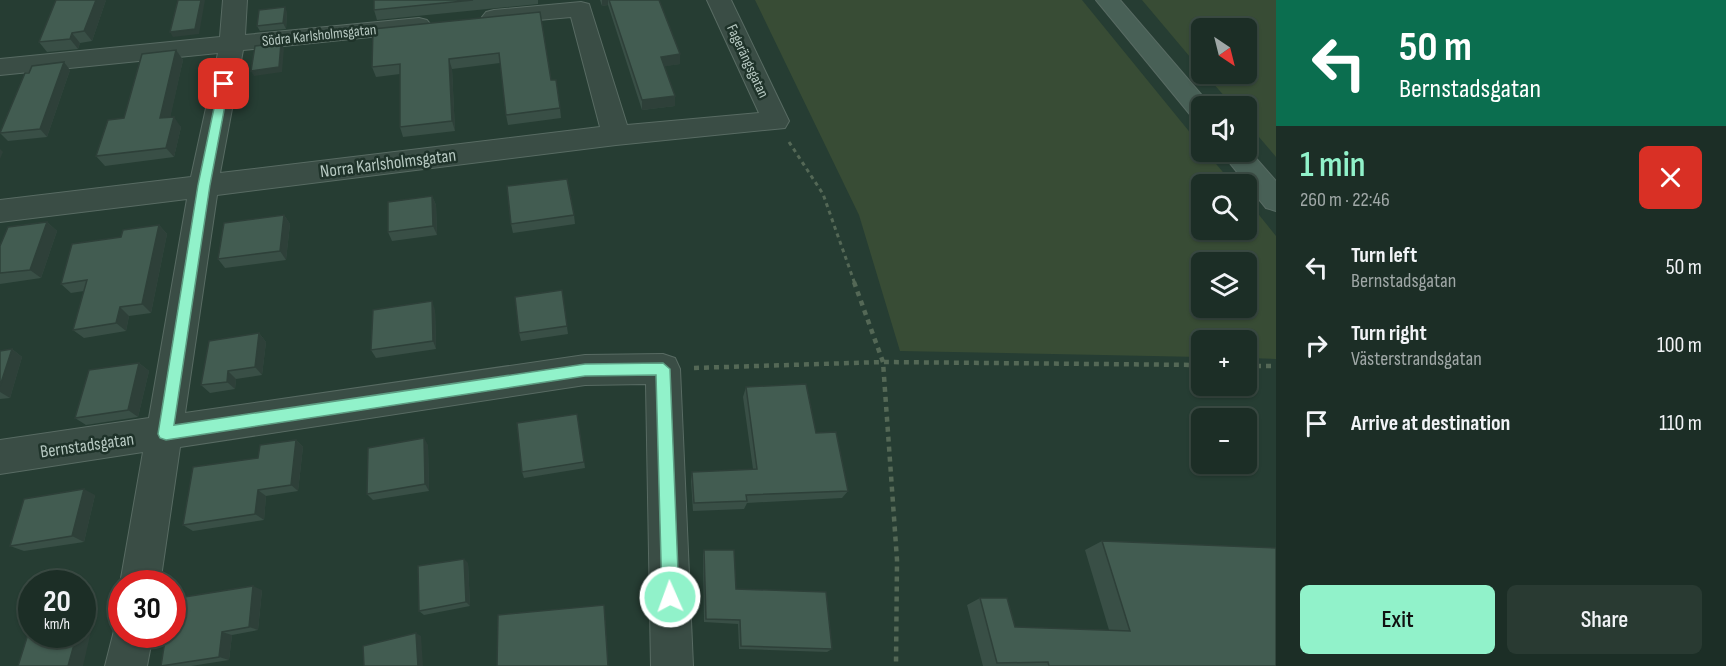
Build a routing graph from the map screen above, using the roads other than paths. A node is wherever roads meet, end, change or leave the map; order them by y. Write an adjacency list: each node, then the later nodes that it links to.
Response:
1 (235, 0): 6 (street)
2 (720, 0): 9 (street, Fagerängsgatan)
3 (1108, 0): 8 (main road)
4 (476, 19): 10 (street)
5 (441, 23): 6 (street, Södra Karlsholmsgatan)
6 (232, 43): 7 (street, Södra Karlsholmsgatan); 12 (street)
7 (0, 67)
8 (1191, 99)
9 (776, 121): 10 (street, Norra Karlsholmsgatan)
10 (616, 135): 12 (street, Norra Karlsholmsgatan)
11 (1244, 162): 13 (main road)
12 (204, 185): 14 (street, Norra Karlsholmsgatan); 15 (street)
13 (1276, 200)
14 (0, 211)
15 (166, 434): 16 (street, Bernstadsgatan); 17 (street); 20 (street, Bernstadsgatan)
16 (0, 457)
17 (142, 570)
18 (129, 648): 19 (street)
19 (126, 666)
20 (672, 666)

